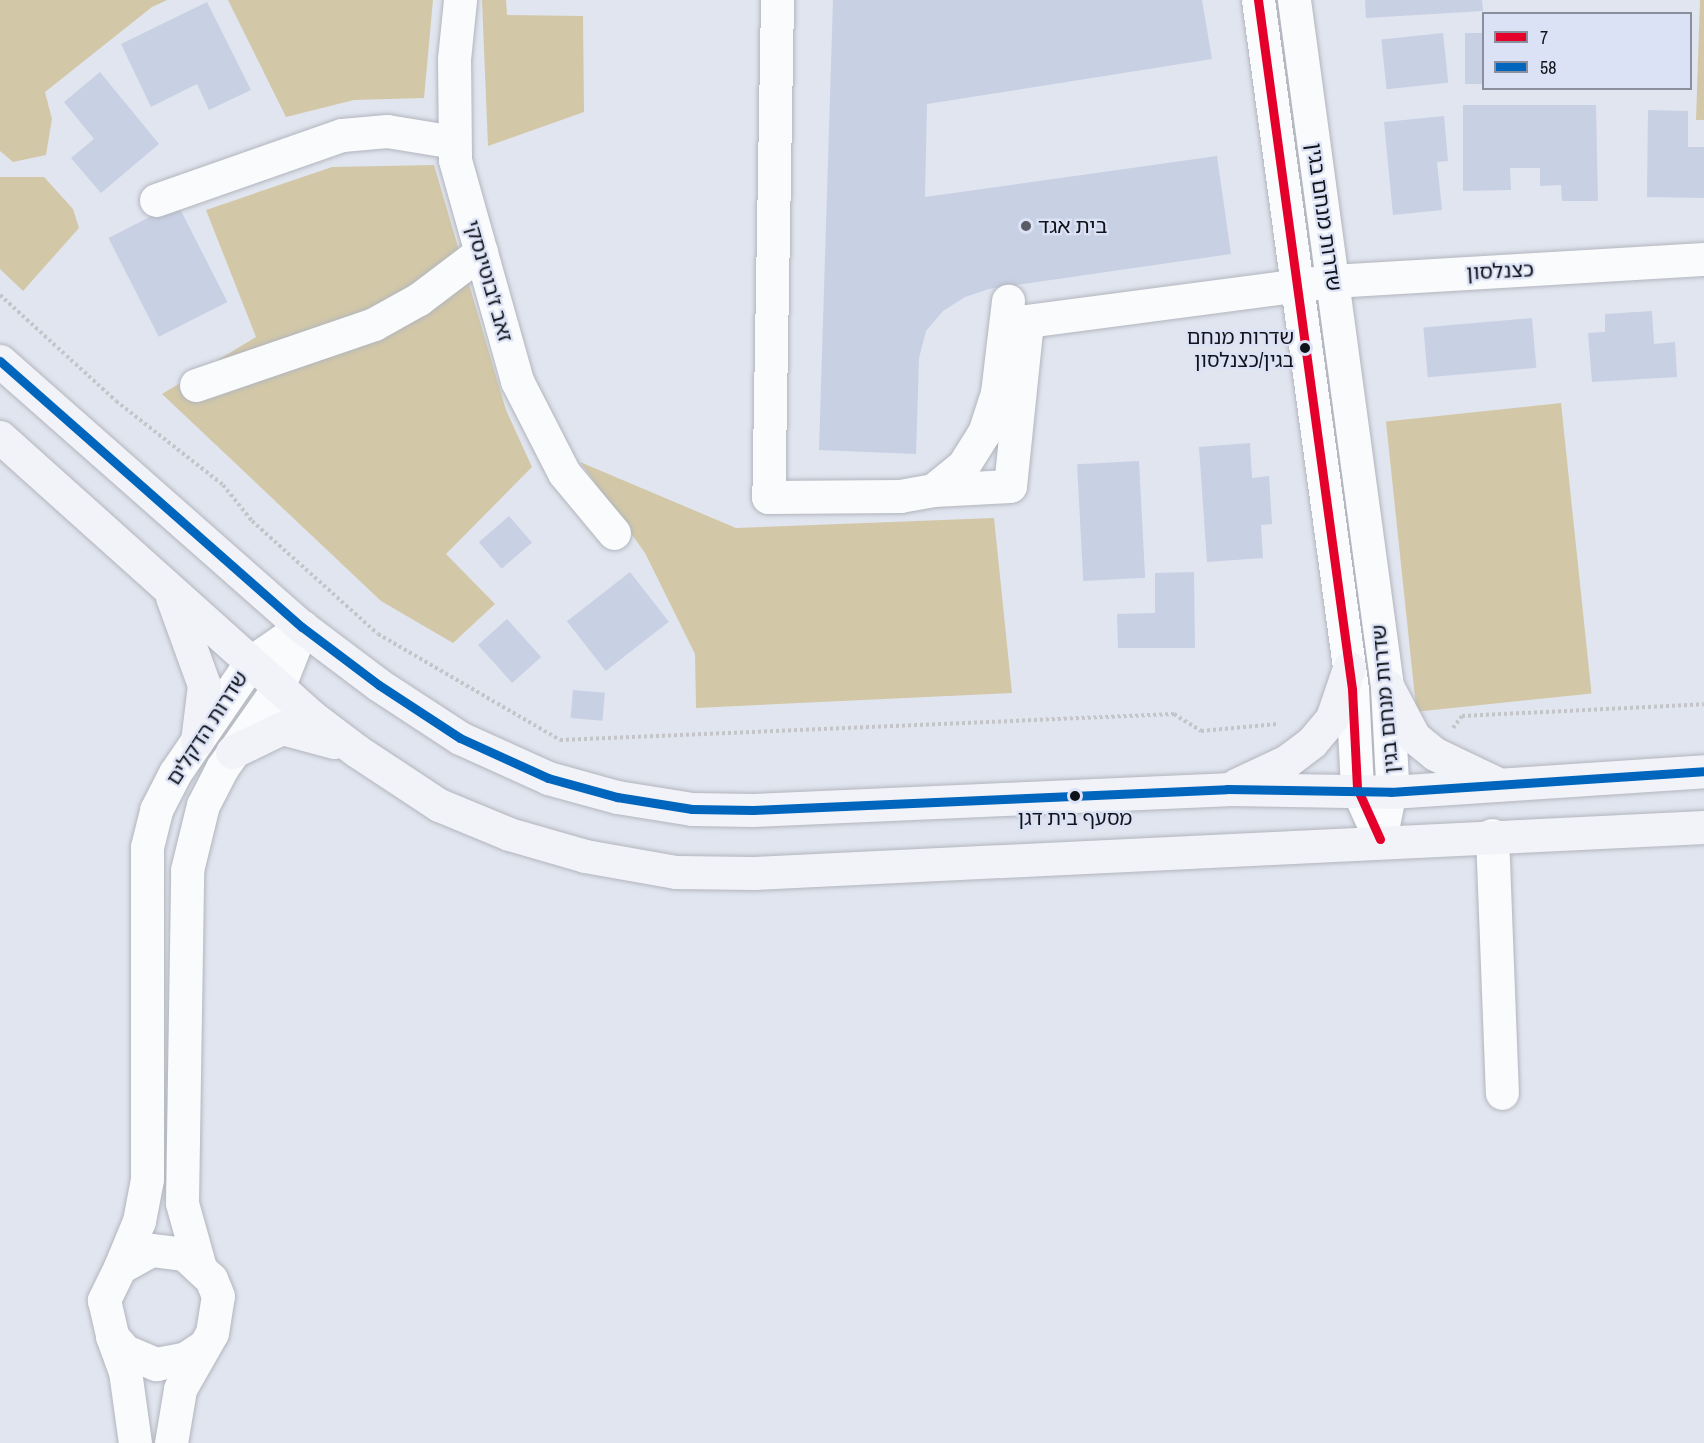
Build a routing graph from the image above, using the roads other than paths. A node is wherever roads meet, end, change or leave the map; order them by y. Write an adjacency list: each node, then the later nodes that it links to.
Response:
1 (460, 0): 5 (street, זאב ז'בוטינסקי)
2 (777, 0): 15 (street)
3 (1258, 0): 10 (street, שדרות מנחם בגין)
4 (1294, 0): 9 (street, שדרות מנחם בגין)
5 (454, 142): 6 (street); 7 (street, זאב ז'בוטינסקי)
6 (156, 200)
7 (481, 252): 13 (street); 16 (street, זאב ז'בוטינסקי)
8 (1704, 259): 9 (street, כצנלסון)
9 (1332, 281): 10 (street, כצנלסון); 21 (street, שדרות מנחם בגין)
10 (1297, 287): 15 (street, כצנלסון); 20 (street, שדרות מנחם בגין)
11 (1008, 301): 15 (street)
12 (0, 361): 18 (main road)
13 (196, 386)
14 (0, 437): 17 (main road)
15 (933, 490)
16 (614, 533)
17 (170, 589): 19 (main road); 23 (main road)
18 (302, 627): 19 (street, שדרות הדקלים); 22 (street, שדרות הדקלים); 29 (main road)
19 (250, 662): 22 (main road); 23 (street, שדרות הדקלים)
20 (1349, 668): 28 (street, שדרות מנחם בגין); 29 (main road)
21 (1387, 686): 27 (main road); 30 (street, שדרות מנחם בגין)
22 (278, 688): 24 (main road); 25 (street, שדרות הדקלים)
23 (196, 741): 36 (street, שדרות הדקלים)
24 (357, 751): 25 (main road); 33 (main road)
25 (232, 752): 35 (street, שדרות הדקלים)
26 (1704, 771): 27 (main road)
27 (1496, 782): 30 (main road)
28 (1357, 788): 29 (main road); 30 (main road); 33 (street, שדרות מנחם בגין)
29 (1227, 789)
30 (1391, 792): 33 (street, שדרות מנחם בגין)
31 (1704, 827): 32 (main road)
32 (1492, 835): 33 (main road); 34 (street)
33 (1380, 839)
34 (1502, 1094)
35 (200, 1264): 36 (street); 38 (street)
36 (120, 1267): 37 (street)
37 (112, 1336): 38 (street); 39 (street)
38 (201, 1348): 40 (street)
39 (135, 1443)
40 (171, 1443)

